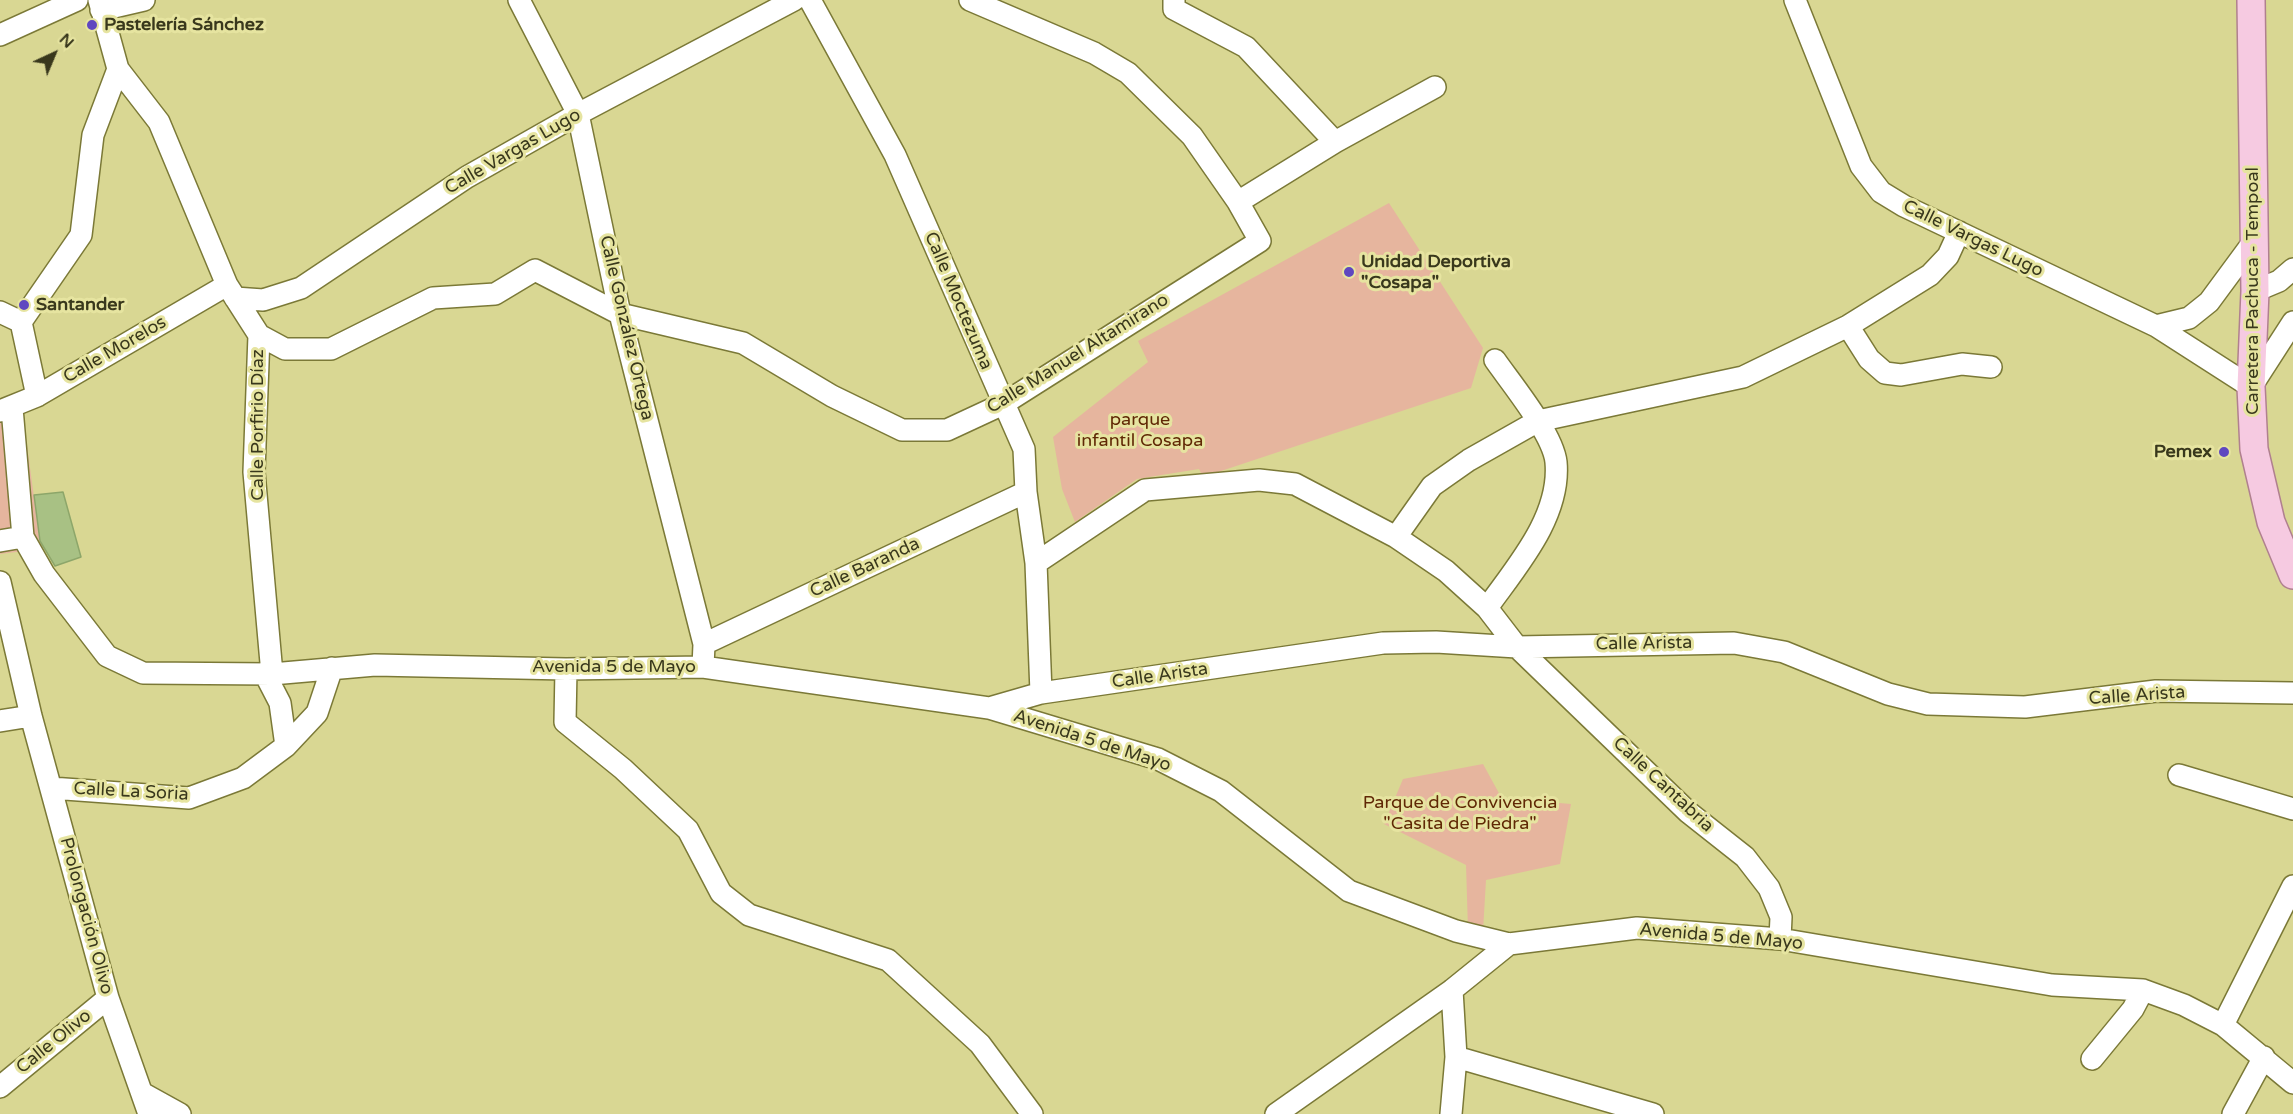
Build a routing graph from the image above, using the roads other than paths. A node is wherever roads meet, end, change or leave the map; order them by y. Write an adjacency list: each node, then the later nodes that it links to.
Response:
1 (76, 0): 11 (street)
2 (144, 0): 10 (street)
3 (519, 0): 14 (street, Calle González Ortega)
4 (794, 0): 14 (street, Calle Vargas Lugo)
5 (810, 0): 33 (street, Calle Moctezuma)
6 (970, 0): 16 (street)
7 (1174, 0): 15 (street)
8 (1795, 0): 17 (street, Calle Vargas Lugo)
9 (2251, 0): 18 (main road, Carretera Pachuca - Tempoal)
10 (100, 5): 12 (street)
11 (0, 35)
12 (118, 69): 20 (street, Calle Porfirio Díaz); 24 (street)
13 (1435, 87): 15 (street)
14 (578, 114): 20 (street, Calle Vargas Lugo); 23 (street, Calle González Ortega)
15 (1335, 142): 16 (street)
16 (1238, 202): 33 (street, Calle Manuel Altamirano)
17 (1959, 232): 26 (street); 27 (street, Calle Vargas Lugo)
18 (2254, 241): 21 (main road, Carretera Pachuca - Tempoal); 27 (street)
19 (2293, 269): 21 (street)
20 (231, 291): 28 (street, Calle Porfirio Díaz); 32 (street, Calle Morelos)
21 (2255, 291): 31 (main road, Carretera Pachuca - Tempoal)
22 (0, 312): 24 (street)
23 (620, 314): 28 (street, Calle Manuel Altamirano); 33 (street, Calle Manuel Altamirano); 44 (street, Calle González Ortega)
24 (21, 322): 32 (street)
25 (2293, 322): 31 (street)
26 (1848, 326): 30 (street); 35 (street)
27 (2156, 326): 31 (street, Calle Vargas Lugo)
28 (259, 335): 49 (street, Calle Porfirio Díaz)
29 (1495, 360): 35 (street)
30 (1991, 367)
31 (2251, 387): 41 (main road, Carretera Pachuca - Tempoal)
32 (37, 396): 34 (street, Calle Morelos)
33 (1003, 404): 36 (street, Calle Moctezuma)
34 (6, 410): 37 (street)
35 (1538, 421): 38 (street); 43 (street)
36 (1026, 492): 40 (street, Calle Moctezuma); 44 (street, Calle Baranda)
37 (23, 537): 39 (street); 49 (street, Avenida 5 de Mayo)
38 (1396, 537): 40 (street, Calle Cantabria); 43 (street, Calle Cantabria)
39 (0, 541)
40 (1036, 563): 50 (street, Calle Moctezuma)
41 (2293, 575)
42 (0, 582): 53 (street, Prolongación Olivo)
43 (1487, 608): 45 (street, Calle Cantabria)
44 (704, 644): 46 (street, Calle González Ortega)
45 (1517, 647): 50 (street, Calle Arista); 51 (street, Calle Arista); 60 (street, Calle Cantabria)
46 (703, 667): 48 (street, Avenida 5 de Mayo); 52 (street, Avenida 5 de Mayo)
47 (332, 668): 48 (street, Avenida 5 de Mayo); 49 (street, Avenida 5 de Mayo); 55 (street, Calle La Soria)
48 (566, 669): 74 (street)
49 (268, 674): 55 (street)
50 (1041, 693): 52 (street, Calle Arista)
51 (2293, 693)
52 (989, 708): 61 (street, Avenida 5 de Mayo)
53 (31, 716): 54 (street); 57 (street, Prolongación Olivo)
54 (0, 721)
55 (286, 746): 57 (street, Calle La Soria)
56 (2179, 775): 58 (street)
57 (51, 788): 64 (street, Prolongación Olivo)
58 (2293, 809)
59 (2292, 894): 65 (street)
60 (1780, 939): 61 (street, Avenida 5 de Mayo); 63 (street, Avenida 5 de Mayo)
61 (1509, 944): 62 (street)
62 (1452, 990): 66 (street); 75 (street)
63 (2143, 990): 65 (street, Avenida 5 de Mayo); 68 (street)
64 (108, 998): 70 (street, Calle Olivo); 71 (street, Prolongación Olivo)
65 (2223, 1025): 67 (street, Avenida 5 de Mayo)
66 (1456, 1057): 76 (street); 77 (street)
67 (2264, 1057): 69 (street, Avenida 5 de Mayo); 78 (street)
68 (2092, 1059)
69 (2293, 1083)
70 (0, 1087)
71 (142, 1093): 72 (street, Prolongación Olivo); 73 (street)
72 (149, 1114)
73 (180, 1114)
74 (1032, 1114)
75 (1276, 1114)
76 (1451, 1114)
77 (1653, 1114)
78 (2233, 1114)

